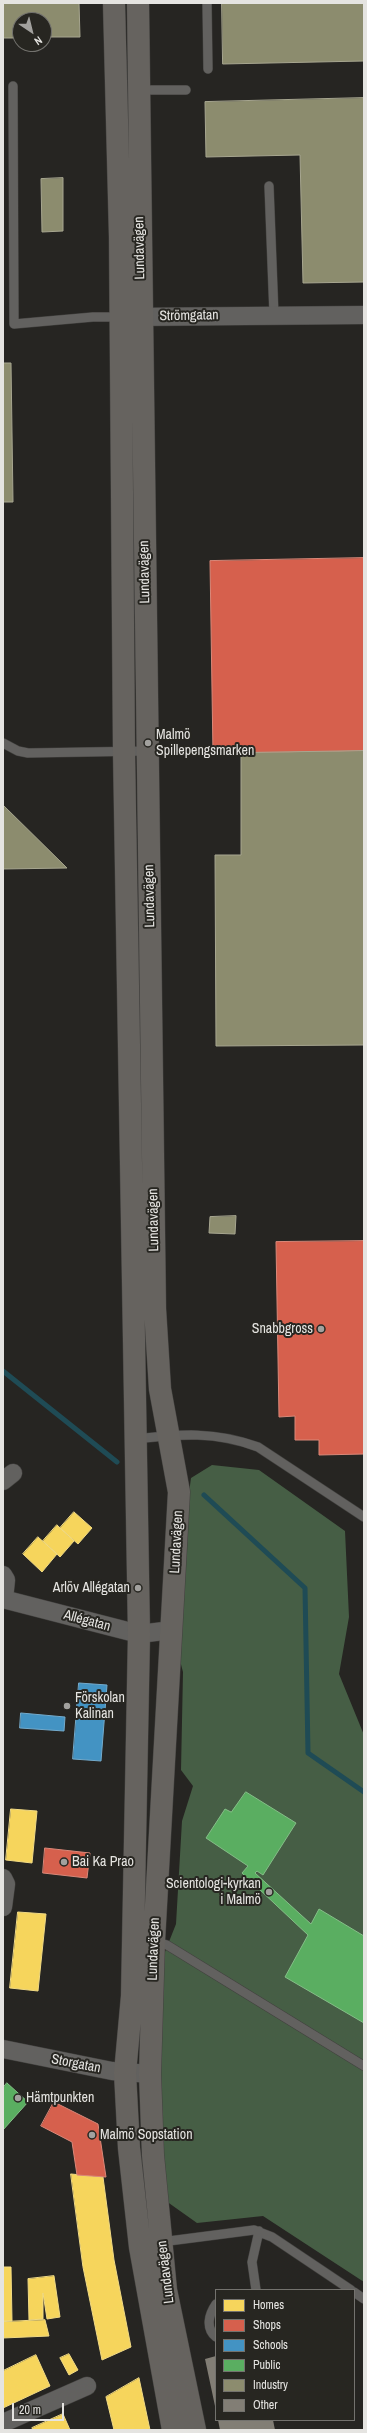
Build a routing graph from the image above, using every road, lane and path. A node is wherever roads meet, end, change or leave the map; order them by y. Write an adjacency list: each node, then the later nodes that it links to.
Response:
1 (114, 3): 11 (main road, Lundavägen)
2 (138, 3): 6 (main road, Lundavägen)
3 (207, 3): 4 (lane)
4 (208, 69)
5 (13, 86): 11 (lane, Strömgatan)
6 (139, 90): 7 (lane); 11 (main road, Lundavägen)
7 (186, 90)
8 (269, 186): 9 (lane)
9 (274, 315): 10 (street, Strömgatan); 11 (street, Strömgatan)
10 (364, 315)
11 (131, 317): 13 (main road, Lundavägen); 14 (main road, Lundavägen)
12 (3, 743): 13 (lane)
13 (124, 751): 14 (lane); 16 (main road, Lundavägen)
14 (148, 751): 15 (main road, Lundavägen)
15 (168, 1435): 16 (lane); 17 (lane); 20 (main road, Lundavägen)
16 (136, 1439): 21 (main road, Lundavägen)
17 (364, 1516)
18 (3, 1575): 19 (street, Allégatan)
19 (3, 1599): 21 (street, Allégatan)
20 (172, 1630): 21 (street, Allégatan); 24 (main road, Lundavägen)
21 (139, 1634): 27 (main road, Lundavägen)
22 (3, 1878): 23 (street)
23 (3, 1907)
24 (154, 1941): 26 (lane); 28 (main road, Lundavägen)
25 (3, 2049): 27 (street, Storgatan)
26 (364, 2066)
27 (125, 2073): 28 (street, Storgatan); 30 (main road, Lundavägen)
28 (150, 2074): 30 (main road, Lundavägen)
29 (259, 2231): 30 (lane); 31 (lane); 32 (lane)
30 (151, 2244): 39 (main road, Lundavägen); 40 (main road, Lundavägen)
31 (256, 2289)
32 (349, 2289)
33 (355, 2293): 34 (lane)
34 (364, 2299)
35 (215, 2305): 36 (lane)
36 (215, 2335)
37 (87, 2386): 38 (street)
38 (3, 2423)
39 (173, 2430)
40 (195, 2430)

